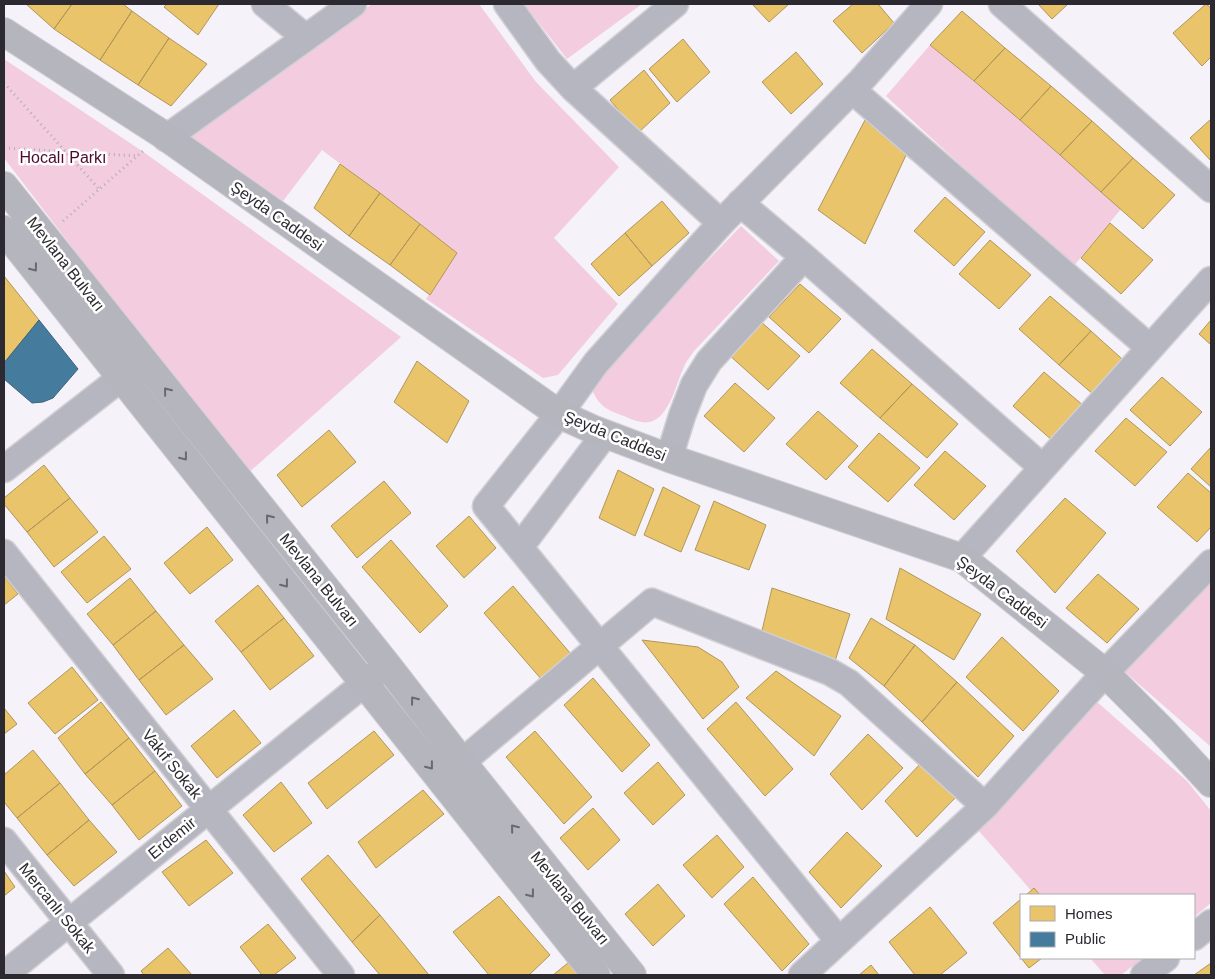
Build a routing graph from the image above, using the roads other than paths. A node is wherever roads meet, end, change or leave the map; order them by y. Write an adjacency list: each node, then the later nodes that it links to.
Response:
1 (265, 4): 8 (street)
2 (353, 4): 8 (street)
3 (507, 4): 9 (street)
4 (675, 4): 9 (street)
5 (929, 4): 10 (street)
6 (1002, 4): 13 (street)
7 (4, 32): 11 (street, Şeyda Caddesi)
8 (306, 38): 11 (street)
9 (573, 88): 15 (street)
10 (852, 90): 14 (street); 19 (street)
11 (164, 136): 21 (street, Şeyda Caddesi)
12 (4, 186): 31 (street, Mevlana Bulvarı, one-way to 12)
13 (1211, 189)
14 (740, 203): 15 (street); 17 (street)
15 (721, 223): 21 (street)
16 (4, 230): 20 (street, Mevlana Bulvarı, one-way to 20)
17 (804, 257): 23 (street); 24 (street)
18 (1211, 280): 19 (street)
19 (1149, 347): 24 (street)
20 (121, 378): 25 (street); 33 (street, Mevlana Bulvarı, one-way to 33)
21 (559, 414): 22 (street, Şeyda Caddesi); 26 (street)
22 (605, 434): 23 (street, Şeyda Caddesi); 26 (street)
23 (669, 458): 28 (street, Şeyda Caddesi)
24 (1042, 467): 28 (street)
25 (4, 469)
26 (520, 547): 30 (street)
27 (4, 553): 37 (street, Vakıf Sokak)
28 (962, 558): 32 (street, Şeyda Caddesi)
29 (1211, 563): 32 (street)
30 (600, 644): 34 (street); 36 (street); 42 (street)
31 (387, 665): 33 (street, Erdemir); 34 (street, Mevlana Bulvarı, one-way to 31)
32 (1105, 673): 35 (street, Şeyda Caddesi); 36 (street)
33 (364, 683): 37 (street, Erdemir); 47 (street, Mevlana Bulvarı, one-way to 47)
34 (462, 762): 48 (street, Mevlana Bulvarı, one-way to 34)
35 (1211, 782)
36 (985, 806): 42 (street)
37 (208, 809): 39 (street, Erdemir); 46 (street, Vakıf Sokak)
38 (4, 841): 39 (street, Mercanlı Sokak)
39 (69, 922): 44 (street, Erdemir); 45 (street, Mercanlı Sokak)
40 (1211, 923): 41 (street)
41 (1195, 935)
42 (839, 941): 49 (street)
43 (1165, 959): 50 (street)
44 (4, 975)
45 (111, 975)
46 (341, 975)
47 (596, 975)
48 (632, 975)
49 (802, 975)
50 (1144, 975)

